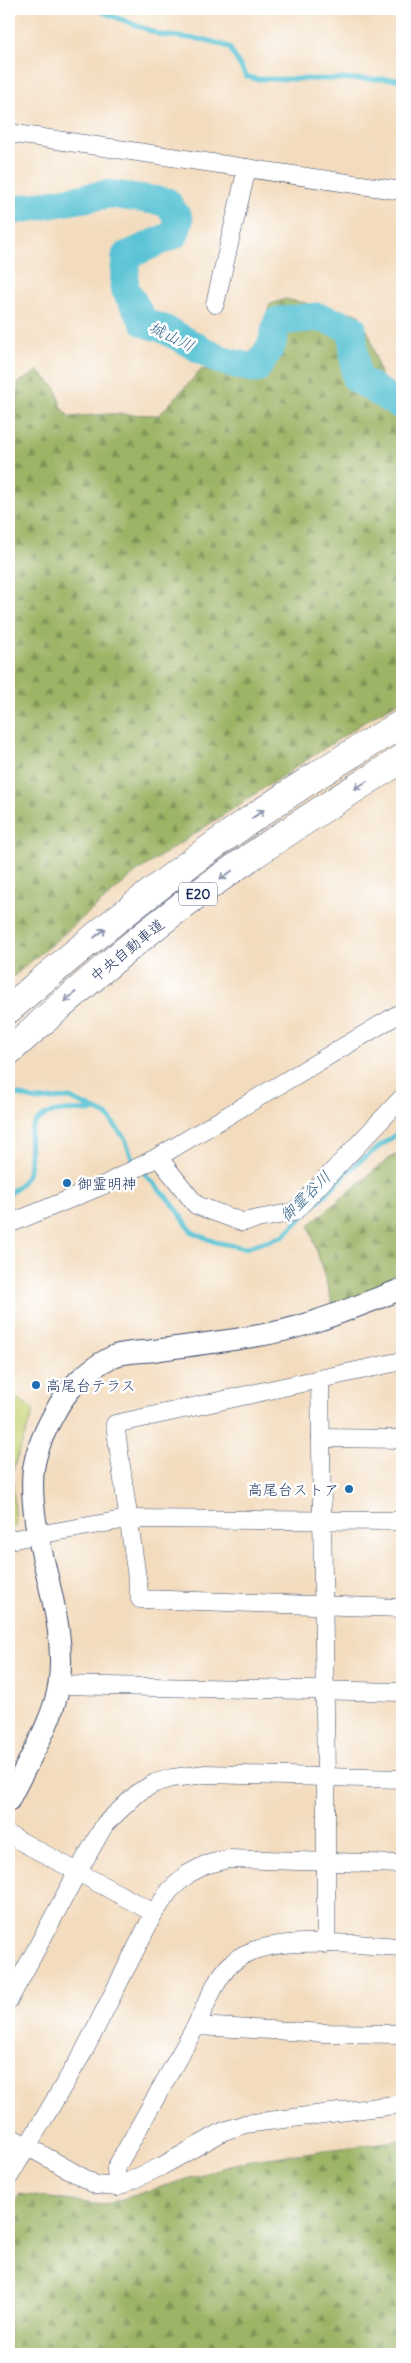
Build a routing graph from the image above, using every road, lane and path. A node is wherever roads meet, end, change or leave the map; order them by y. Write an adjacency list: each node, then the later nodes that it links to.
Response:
1 (9, 133): 2 (street)
2 (247, 168): 3 (street); 4 (street)
3 (402, 191)
4 (215, 304)
5 (402, 724): 7 (highway, 中央自動車道 / E20, one-way to 5)
6 (402, 759): 9 (highway, 中央自動車道 / E20, one-way to 9)
7 (9, 1009)
8 (402, 1012): 11 (street)
9 (9, 1051)
10 (402, 1098): 11 (street)
11 (146, 1164): 12 (street)
12 (9, 1224)
13 (402, 1289): 21 (street)
14 (402, 1361): 15 (street)
15 (320, 1380): 16 (street); 18 (street)
16 (321, 1438): 17 (street); 19 (street)
17 (402, 1439)
18 (128, 1519): 19 (street); 21 (street); 23 (street)
19 (322, 1519): 20 (street); 23 (street)
20 (402, 1521)
21 (39, 1534): 22 (street); 25 (street)
22 (9, 1540)
23 (324, 1606): 24 (street); 26 (street)
24 (402, 1608)
25 (59, 1685): 26 (street); 30 (street)
26 (325, 1691): 27 (street); 28 (street)
27 (402, 1692)
28 (326, 1776): 29 (street); 32 (street); 34 (street)
29 (402, 1778)
30 (9, 1800)
31 (9, 1835): 34 (street)
32 (326, 1862): 33 (street); 35 (street); 36 (street)
33 (402, 1864)
34 (77, 1872): 35 (street); 38 (street)
35 (154, 1913): 43 (street)
36 (326, 1944): 37 (street); 39 (street)
37 (402, 1946)
38 (9, 2000)
39 (196, 2026): 40 (street); 45 (street)
40 (402, 2034)
41 (402, 2104): 45 (street)
42 (9, 2136): 43 (street)
43 (28, 2147): 44 (street); 45 (street)
44 (9, 2178)
45 (117, 2187)

